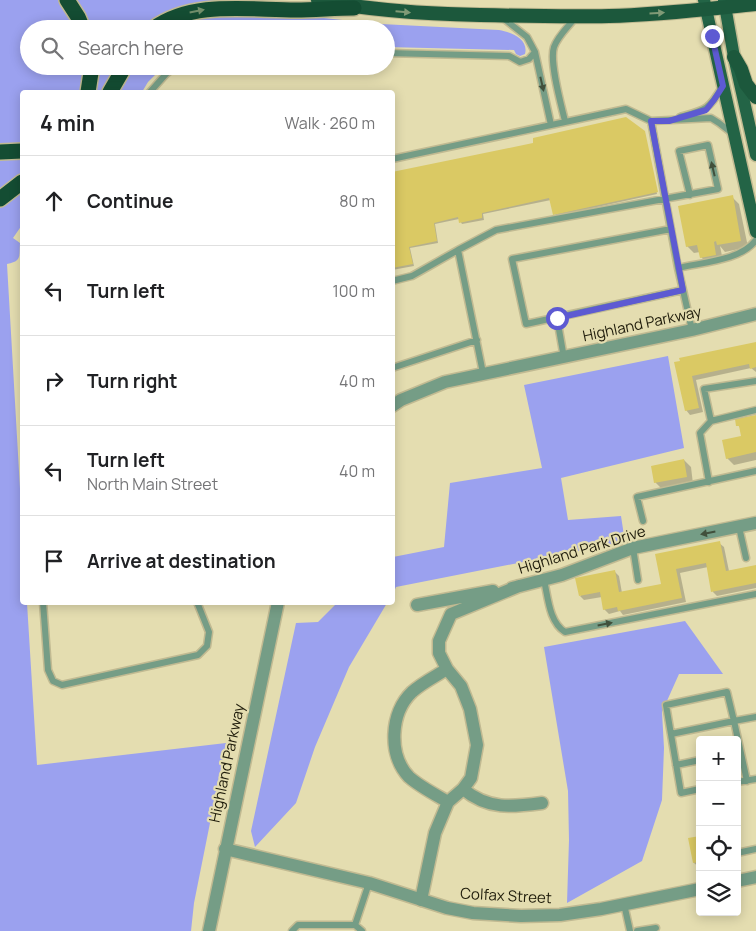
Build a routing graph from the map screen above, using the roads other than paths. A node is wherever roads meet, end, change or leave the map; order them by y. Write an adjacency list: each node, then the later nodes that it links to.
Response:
1 (67, 0): 9 (highway)
2 (318, 0): 6 (highway)
3 (725, 3): 4 (highway); 5 (highway); 13 (main road)
4 (705, 4): 7 (highway, one-way to 4); 17 (main road)
5 (756, 4)
6 (354, 8): 8 (highway, one-way to 8); 10 (highway, one-way to 6)
7 (577, 15): 8 (highway); 22 (lane)
8 (500, 16): 11 (lane)
9 (79, 20)
10 (167, 20)
11 (535, 52): 12 (lane); 25 (lane, one-way to 25)
12 (395, 53)
13 (734, 57): 21 (highway); 29 (main road)
14 (91, 75): 18 (highway)
15 (120, 75): 19 (highway)
16 (165, 75): 20 (lane)
17 (723, 86): 24 (lane); 26 (main road)
18 (88, 90)
19 (111, 90)
20 (152, 90)
21 (756, 97)
22 (565, 121): 23 (lane); 25 (lane)
23 (651, 121): 24 (lane); 34 (lane)
24 (669, 121): 26 (lane)
25 (551, 125): 30 (lane)
26 (734, 136): 36 (main road)
27 (20, 151): 28 (highway)
28 (0, 152)
29 (756, 155)
30 (395, 158)
31 (20, 184): 33 (highway)
32 (690, 194): 32 (lane, one-way to 32); 34 (lane)
33 (0, 199)
34 (665, 200): 35 (lane); 38 (lane)
35 (671, 229): 39 (lane); 43 (lane)
36 (756, 232)
37 (756, 240): 39 (lane)
38 (458, 250): 40 (lane); 45 (lane)
39 (678, 268): 41 (lane)
40 (395, 279)
41 (683, 290): 43 (lane); 44 (lane)
42 (756, 314): 44 (street, Highland Parkway)
43 (557, 318): 46 (lane)
44 (692, 330): 46 (street, Highland Parkway)
45 (477, 340): 47 (lane); 48 (lane)
46 (564, 358): 48 (street, Highland Parkway)
47 (395, 367)
48 (483, 373): 50 (street, Highland Parkway)
49 (756, 381): 52 (lane)
50 (395, 404)
51 (756, 410): 52 (lane)
52 (711, 421): 54 (lane)
53 (756, 472): 54 (lane)
54 (709, 482): 55 (lane)
55 (643, 521)
56 (756, 523): 57 (street, Highland Park Drive)
57 (739, 527): 58 (street, Highland Park Drive, one-way to 58); 59 (lane)
58 (633, 548): 60 (street, Highland Park Drive); 61 (lane)
59 (746, 558)
60 (544, 580): 62 (street, Highland Park Drive); 63 (lane, one-way to 63)
61 (638, 580)
62 (519, 586): 67 (street, Highland Park Drive); 68 (street)
63 (756, 594)
64 (43, 605): 65 (lane)
65 (199, 605)
66 (277, 605): 83 (street, Highland Parkway)
67 (417, 605)
68 (447, 669): 79 (street); 81 (street)
69 (756, 717): 70 (lane)
70 (734, 721): 71 (lane); 71 (lane); 72 (lane)
71 (671, 734): 75 (lane)
72 (736, 736)
73 (741, 759): 77 (lane)
74 (696, 761): 75 (lane)
75 (676, 765): 80 (lane)
76 (756, 780): 77 (lane)
77 (747, 781): 78 (lane)
78 (741, 782)
79 (463, 789): 81 (street); 82 (street)
80 (696, 790)
81 (448, 802): 90 (street)
82 (542, 803)
83 (225, 849): 88 (street, Colfax Street); 94 (street, Highland Parkway)
84 (756, 849): 85 (lane)
85 (741, 852)
86 (756, 877): 87 (street)
87 (741, 880)
88 (369, 883): 90 (street, Colfax Street); 92 (lane)
89 (696, 890): 91 (street, Colfax Street)
90 (421, 900): 91 (street, Colfax Street)
91 (624, 904): 97 (lane)
92 (355, 925): 95 (lane); 96 (lane)
93 (656, 928): 98 (lane)
94 (209, 931)
95 (292, 931)
96 (362, 931)
97 (630, 931)
98 (637, 931)

